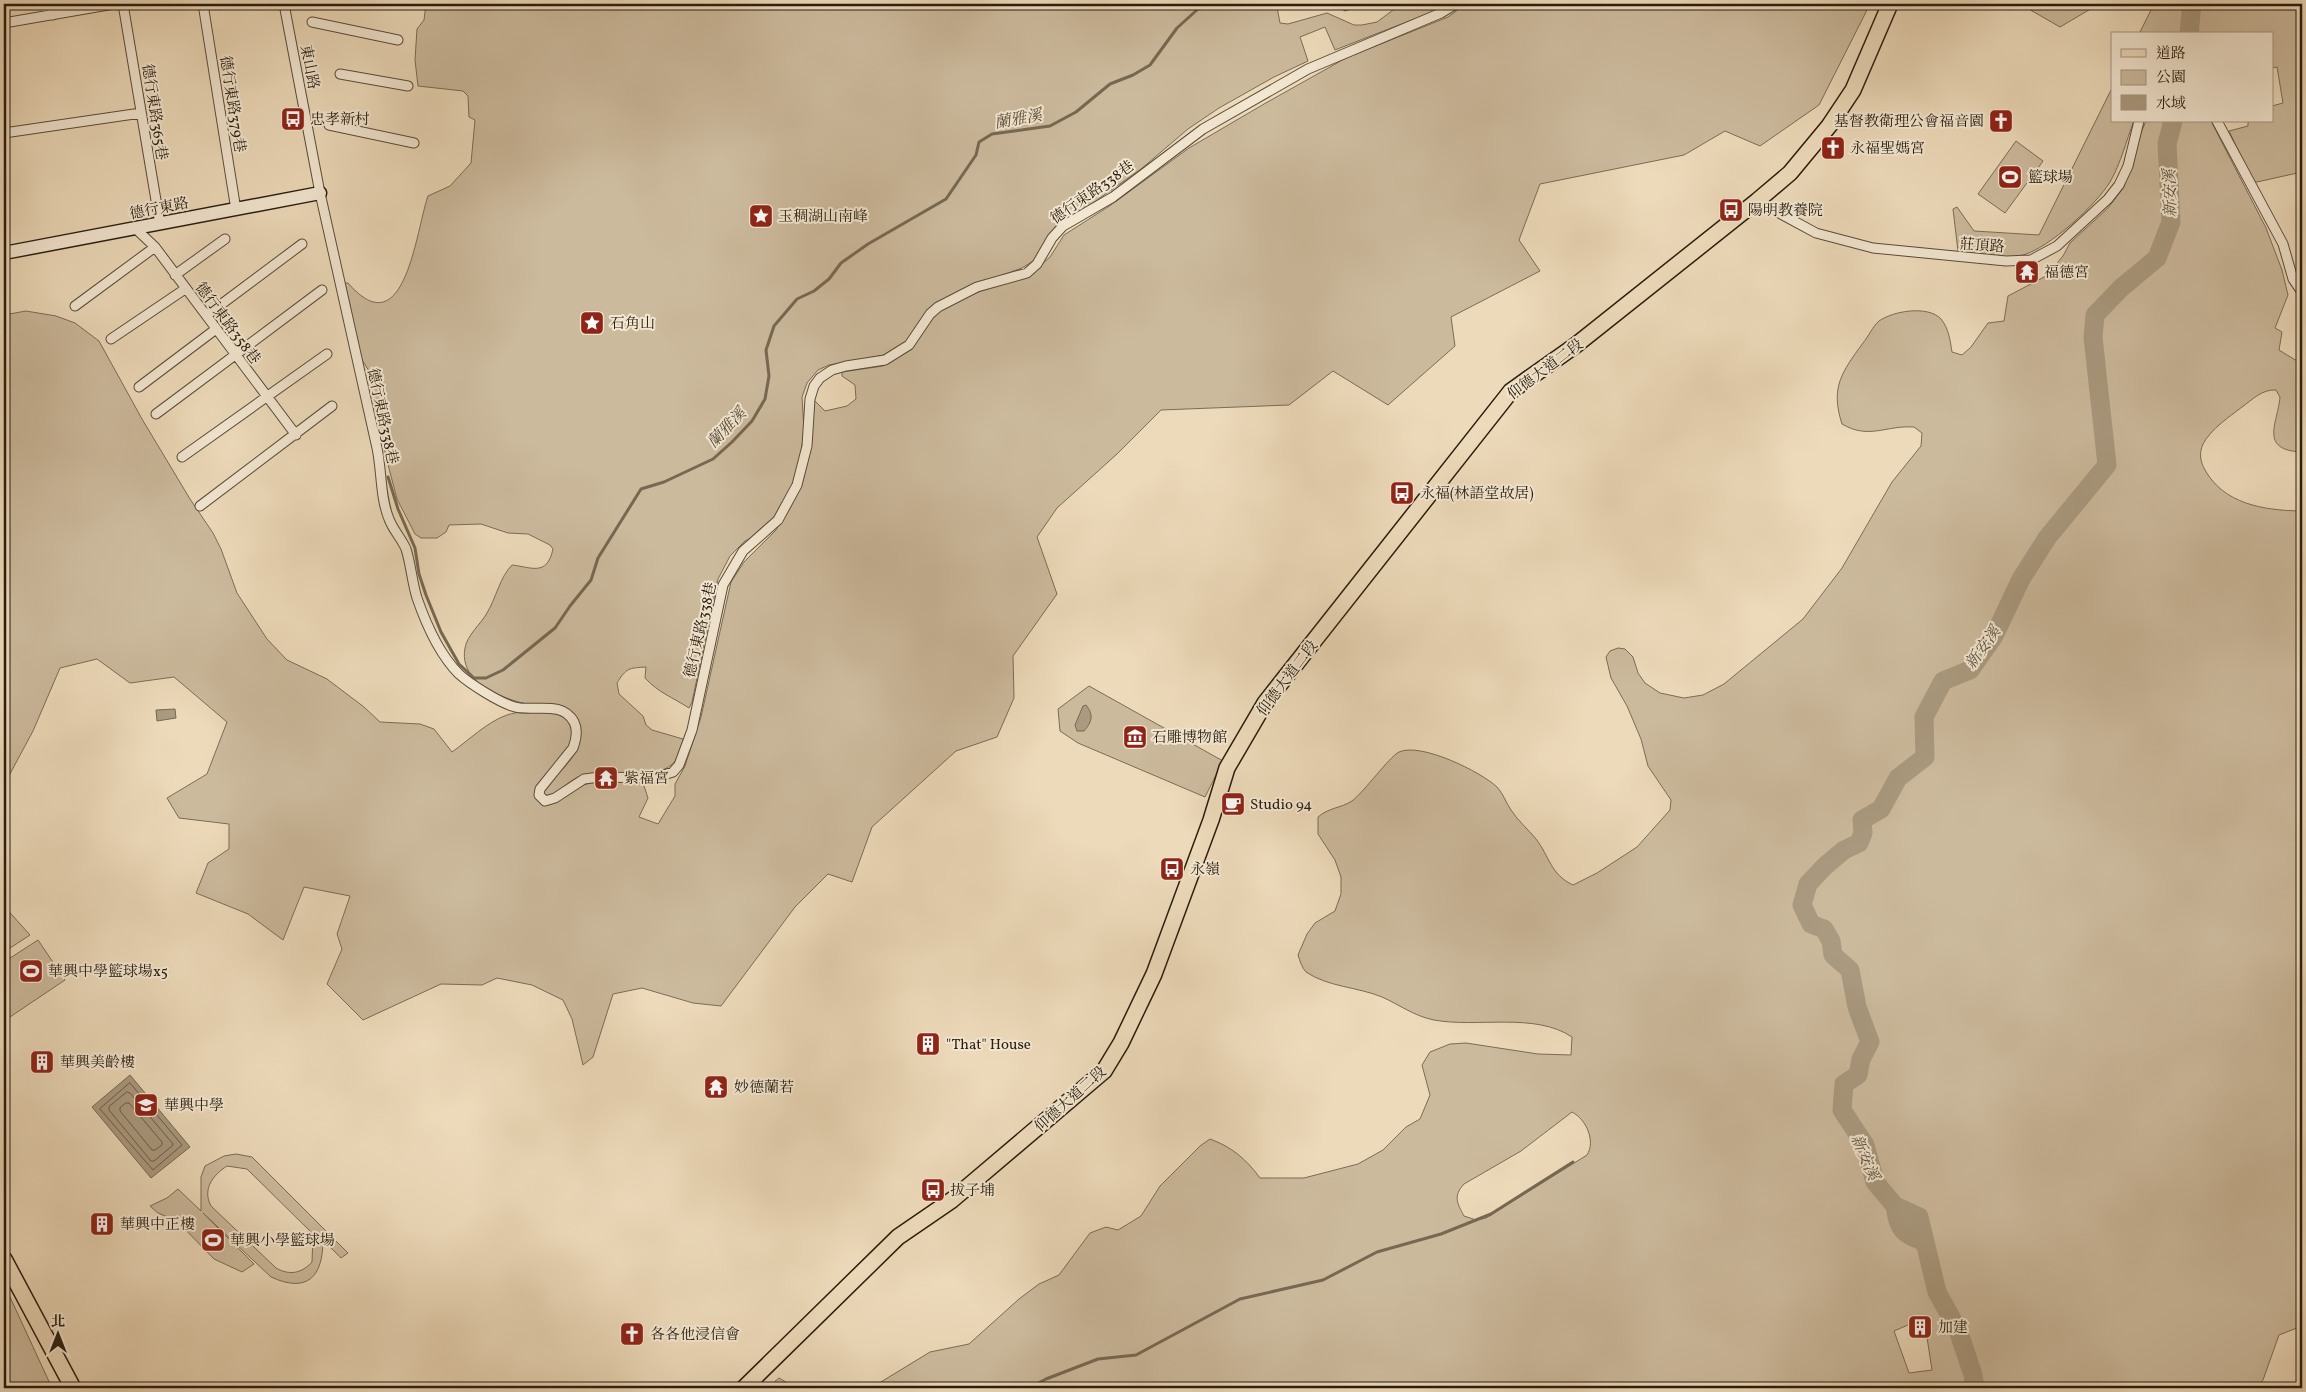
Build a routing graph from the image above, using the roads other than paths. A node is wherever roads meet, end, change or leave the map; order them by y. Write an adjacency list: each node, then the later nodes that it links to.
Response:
1 (51, 4): 9 (street)
2 (114, 4): 8 (street)
3 (123, 4): 15 (street, 德行東路365巷)
4 (203, 4): 23 (street, 德行東路379巷)
5 (284, 4): 21 (street, 東山路)
6 (1456, 4): 21 (street, 德行東路338巷)
7 (1890, 4): 22 (main road, 仰德大道二段)
8 (88, 6): 9 (street)
9 (52, 15): 11 (street)
10 (312, 22): 12 (street)
11 (4, 23)
12 (398, 40)
13 (340, 74): 14 (street)
14 (408, 86)
15 (141, 114): 19 (street); 24 (street, 德行東路365巷)
16 (2139, 122): 22 (street, 莊頂路)
17 (2218, 122): 33 (street)
18 (329, 125): 20 (street)
19 (4, 133)
20 (414, 143)
21 (320, 194): 23 (street, 德行東路)
22 (1757, 202): 49 (main road, 仰德大道二段)
23 (236, 210): 24 (street, 德行東路)
24 (160, 224): 25 (street, 德行東路)
25 (136, 229): 28 (street, 德行東路358巷); 29 (street, 德行東路)
26 (225, 239): 30 (street)
27 (302, 244): 35 (street)
28 (155, 247): 30 (street, 德行東路358巷); 34 (street)
29 (4, 253)
30 (175, 275): 31 (street, 德行東路358巷)
31 (185, 288): 35 (street, 德行東路358巷); 37 (street)
32 (322, 290): 39 (street)
33 (2302, 292)
34 (75, 306)
35 (207, 315): 36 (street, 德行東路358巷)
36 (216, 329): 39 (street, 德行東路358巷); 40 (street)
37 (112, 338)
38 (327, 354): 41 (street)
39 (235, 355): 41 (street, 德行東路358巷); 43 (street)
40 (139, 387)
41 (267, 396): 44 (street, 德行東路358巷); 45 (street)
42 (332, 406): 44 (street)
43 (156, 414)
44 (296, 435): 46 (street)
45 (182, 457)
46 (200, 506)
47 (4, 1258): 48 (main road)
48 (73, 1388)
49 (744, 1388)

